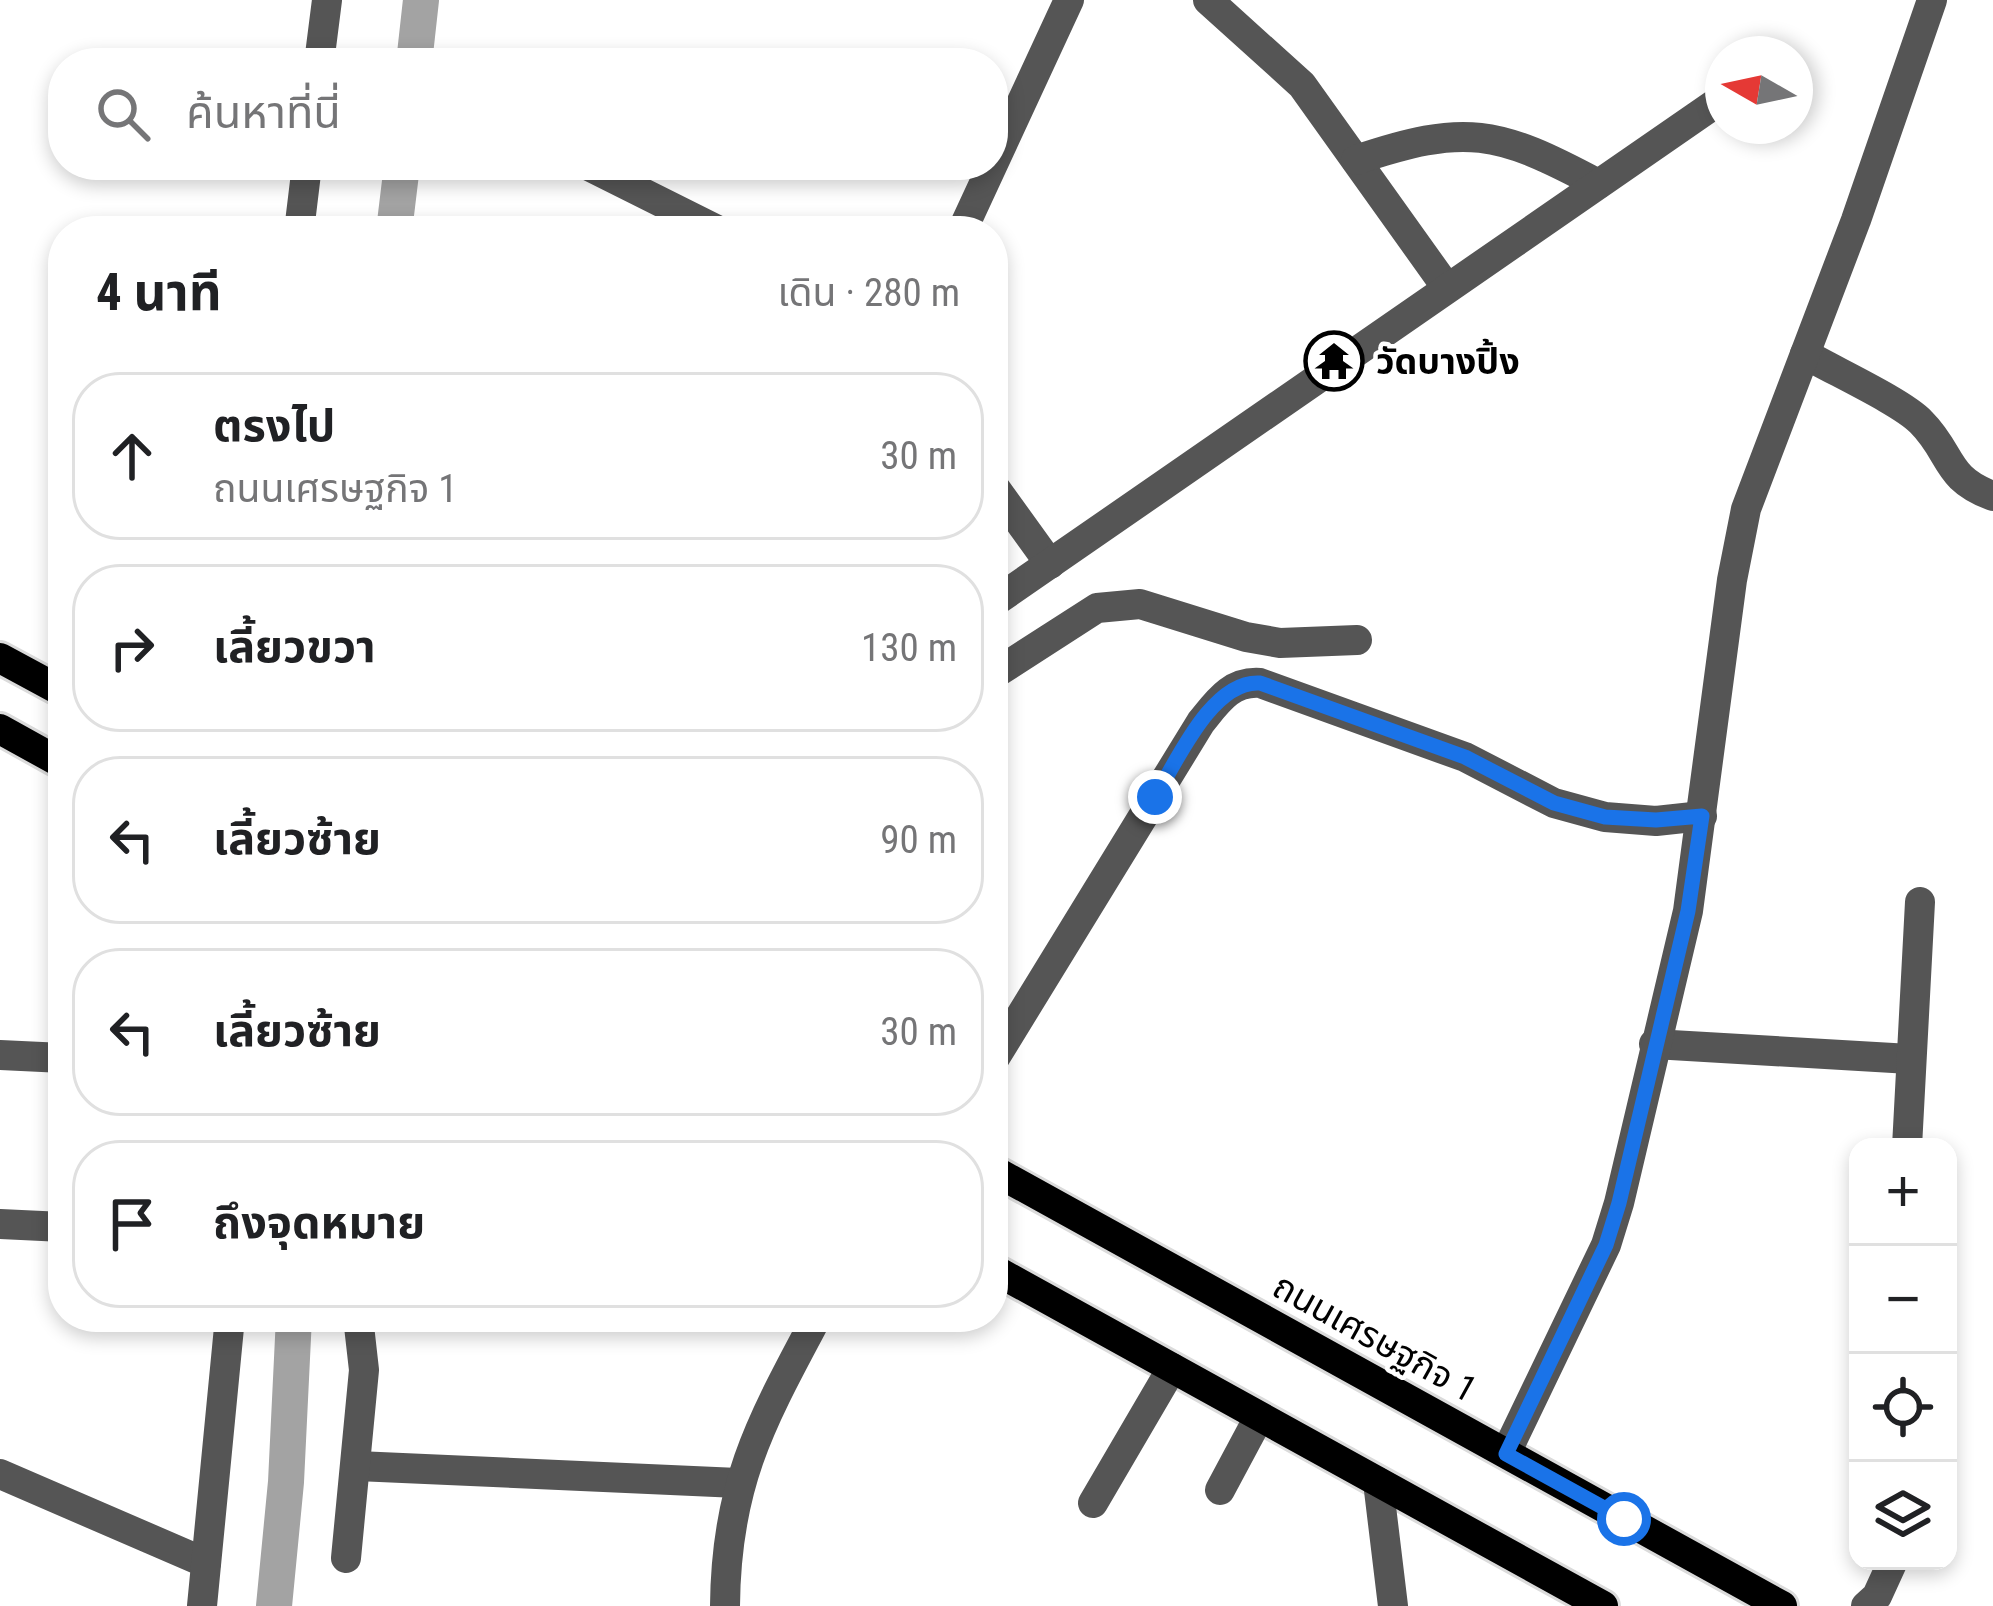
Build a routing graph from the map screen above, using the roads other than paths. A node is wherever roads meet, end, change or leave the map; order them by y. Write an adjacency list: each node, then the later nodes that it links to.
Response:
1 (327, 0): 5 (street)
2 (1069, 0): 7 (street)
3 (1208, 0): 8 (street)
4 (1932, 0): 17 (street)
5 (322, 48)
6 (1705, 111): 12 (street)
7 (1008, 132)
8 (1356, 160): 12 (street); 16 (street)
9 (305, 180): 13 (street)
10 (617, 180): 14 (street)
11 (986, 180): 15 (street)
12 (1598, 184): 16 (street)
13 (301, 216)
14 (689, 216)
15 (969, 216)
16 (1448, 289): 20 (street)
17 (1804, 354): 18 (street); 28 (street)
18 (1993, 496)
19 (1008, 505): 20 (street)
20 (1050, 564): 21 (street)
21 (1008, 593)
22 (1357, 640): 24 (street)
23 (0, 658): 25 (main road)
24 (1008, 665)
25 (48, 684)
26 (0, 729): 27 (main road)
27 (48, 756)
28 (1702, 816): 30 (street); 31 (street)
29 (1919, 902): 34 (street)
30 (1008, 1036)
31 (1654, 1043): 34 (street); 45 (street)
32 (0, 1055): 33 (street)
33 (48, 1057)
34 (1910, 1059): 35 (street)
35 (1906, 1138)
36 (1008, 1178): 45 (main road, ถนนเศรษฐกิจ 1)
37 (0, 1224): 38 (street)
38 (48, 1227)
39 (1008, 1277): 43 (main road)
40 (229, 1332): 53 (street)
41 (360, 1332): 46 (street)
42 (809, 1332): 49 (street)
43 (1172, 1368): 44 (main road); 51 (street)
44 (1259, 1417): 48 (main road); 50 (street)
45 (1506, 1454): 59 (main road, ถนนเศรษฐกิจ 1)
46 (357, 1466): 49 (street); 52 (street)
47 (0, 1474): 53 (street)
48 (1378, 1482): 57 (street); 58 (main road)
49 (738, 1483): 56 (street)
50 (1220, 1490)
51 (1093, 1503)
52 (346, 1558)
53 (206, 1563): 55 (street)
54 (1889, 1570): 60 (street)
55 (202, 1606)
56 (725, 1606)
57 (1393, 1606)
58 (1603, 1606)
59 (1782, 1606)
60 (1866, 1606)

